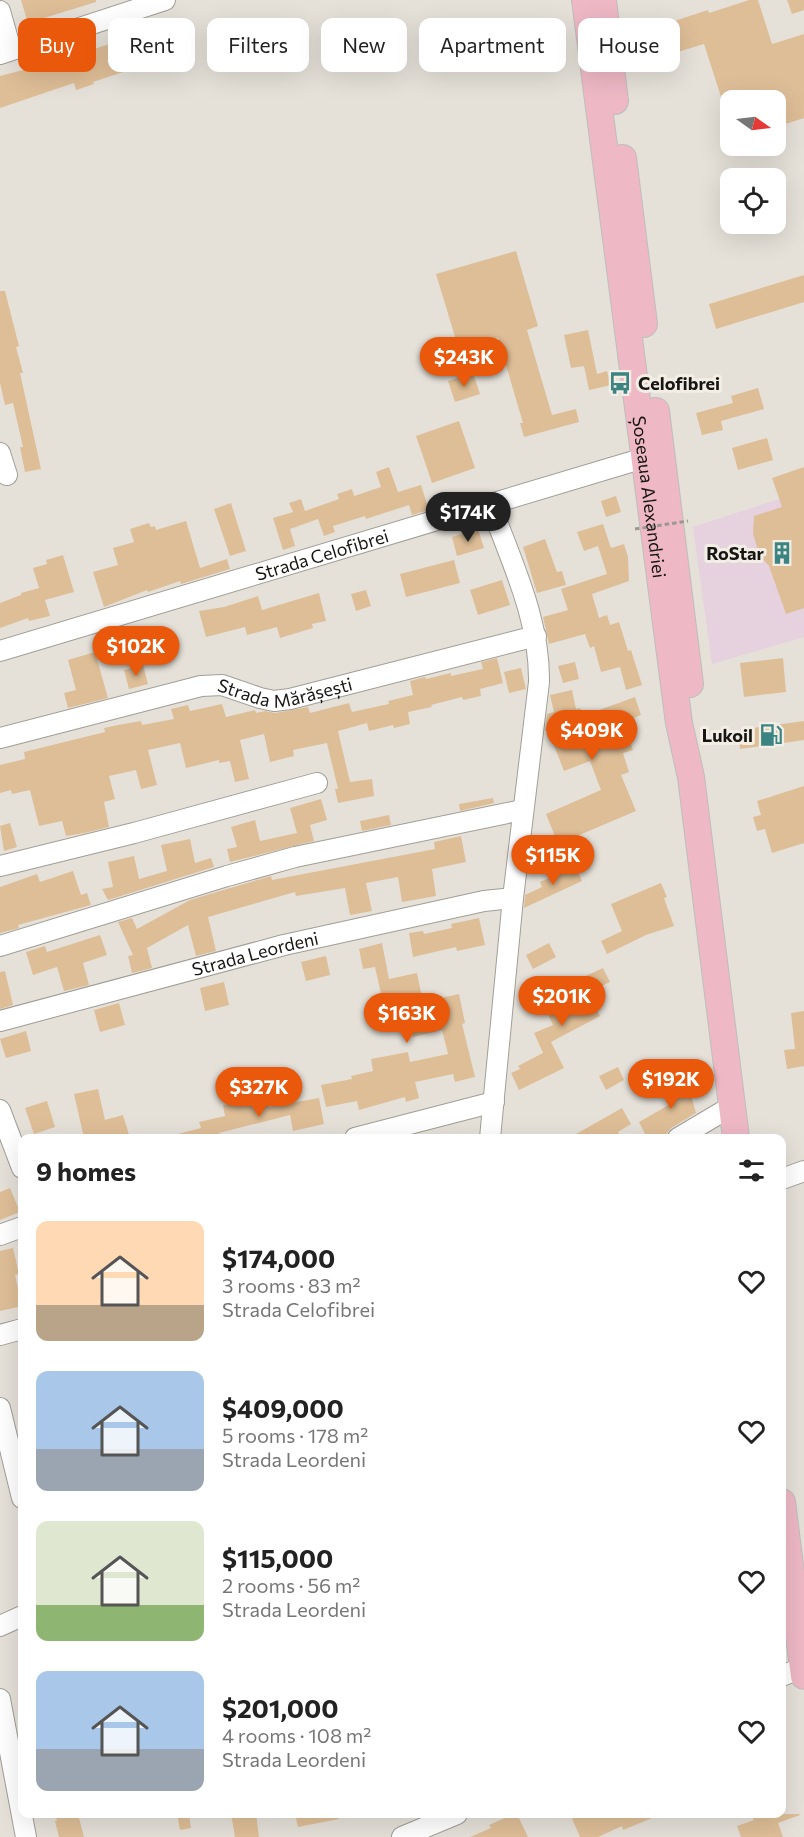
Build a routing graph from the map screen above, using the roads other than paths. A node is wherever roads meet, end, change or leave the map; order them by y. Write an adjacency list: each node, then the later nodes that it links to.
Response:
1 (165, 0): 5 (street)
2 (585, 0): 7 (main road, Șoseaua Alexandriei)
3 (603, 0): 13 (main road, Șoseaua Alexandriei)
4 (0, 11): 5 (street)
5 (6, 52)
6 (0, 453): 8 (street)
7 (644, 458): 9 (street, Strada Celofibrei); 13 (main road, Șoseaua Alexandriei)
8 (7, 476)
9 (490, 503): 10 (street); 11 (street, Strada Celofibrei)
10 (536, 636): 12 (street, Strada Mărășești); 15 (street)
11 (0, 651)
12 (0, 738)
13 (691, 777): 21 (main road, Șoseaua Alexandriei)
14 (317, 783): 16 (street)
15 (522, 810): 17 (street); 18 (street)
16 (0, 866)
17 (513, 898): 19 (street, Strada Leordeni); 20 (street)
18 (0, 946)
19 (0, 1021)
20 (494, 1102): 23 (street); 24 (street)
21 (732, 1106): 25 (street); 26 (main road, Șoseaua Alexandriei)
22 (0, 1110): 27 (street)
23 (370, 1134)
24 (490, 1134)
25 (685, 1134)
26 (736, 1134)
27 (18, 1157)
28 (804, 1171): 29 (street)
29 (786, 1178)
30 (18, 1228): 31 (street)
31 (0, 1235)
32 (18, 1330): 33 (street)
33 (0, 1335)
34 (0, 1408): 35 (street)
35 (5, 1453): 36 (street)
36 (18, 1487)
37 (786, 1551): 40 (main road)
38 (18, 1618): 39 (street)
39 (0, 1626)
40 (796, 1673)
41 (0, 1699): 42 (street)
42 (18, 1795)
43 (22, 1818): 46 (street)
44 (437, 1818): 45 (street)
45 (422, 1821): 47 (street)
46 (26, 1837)
47 (402, 1837)

